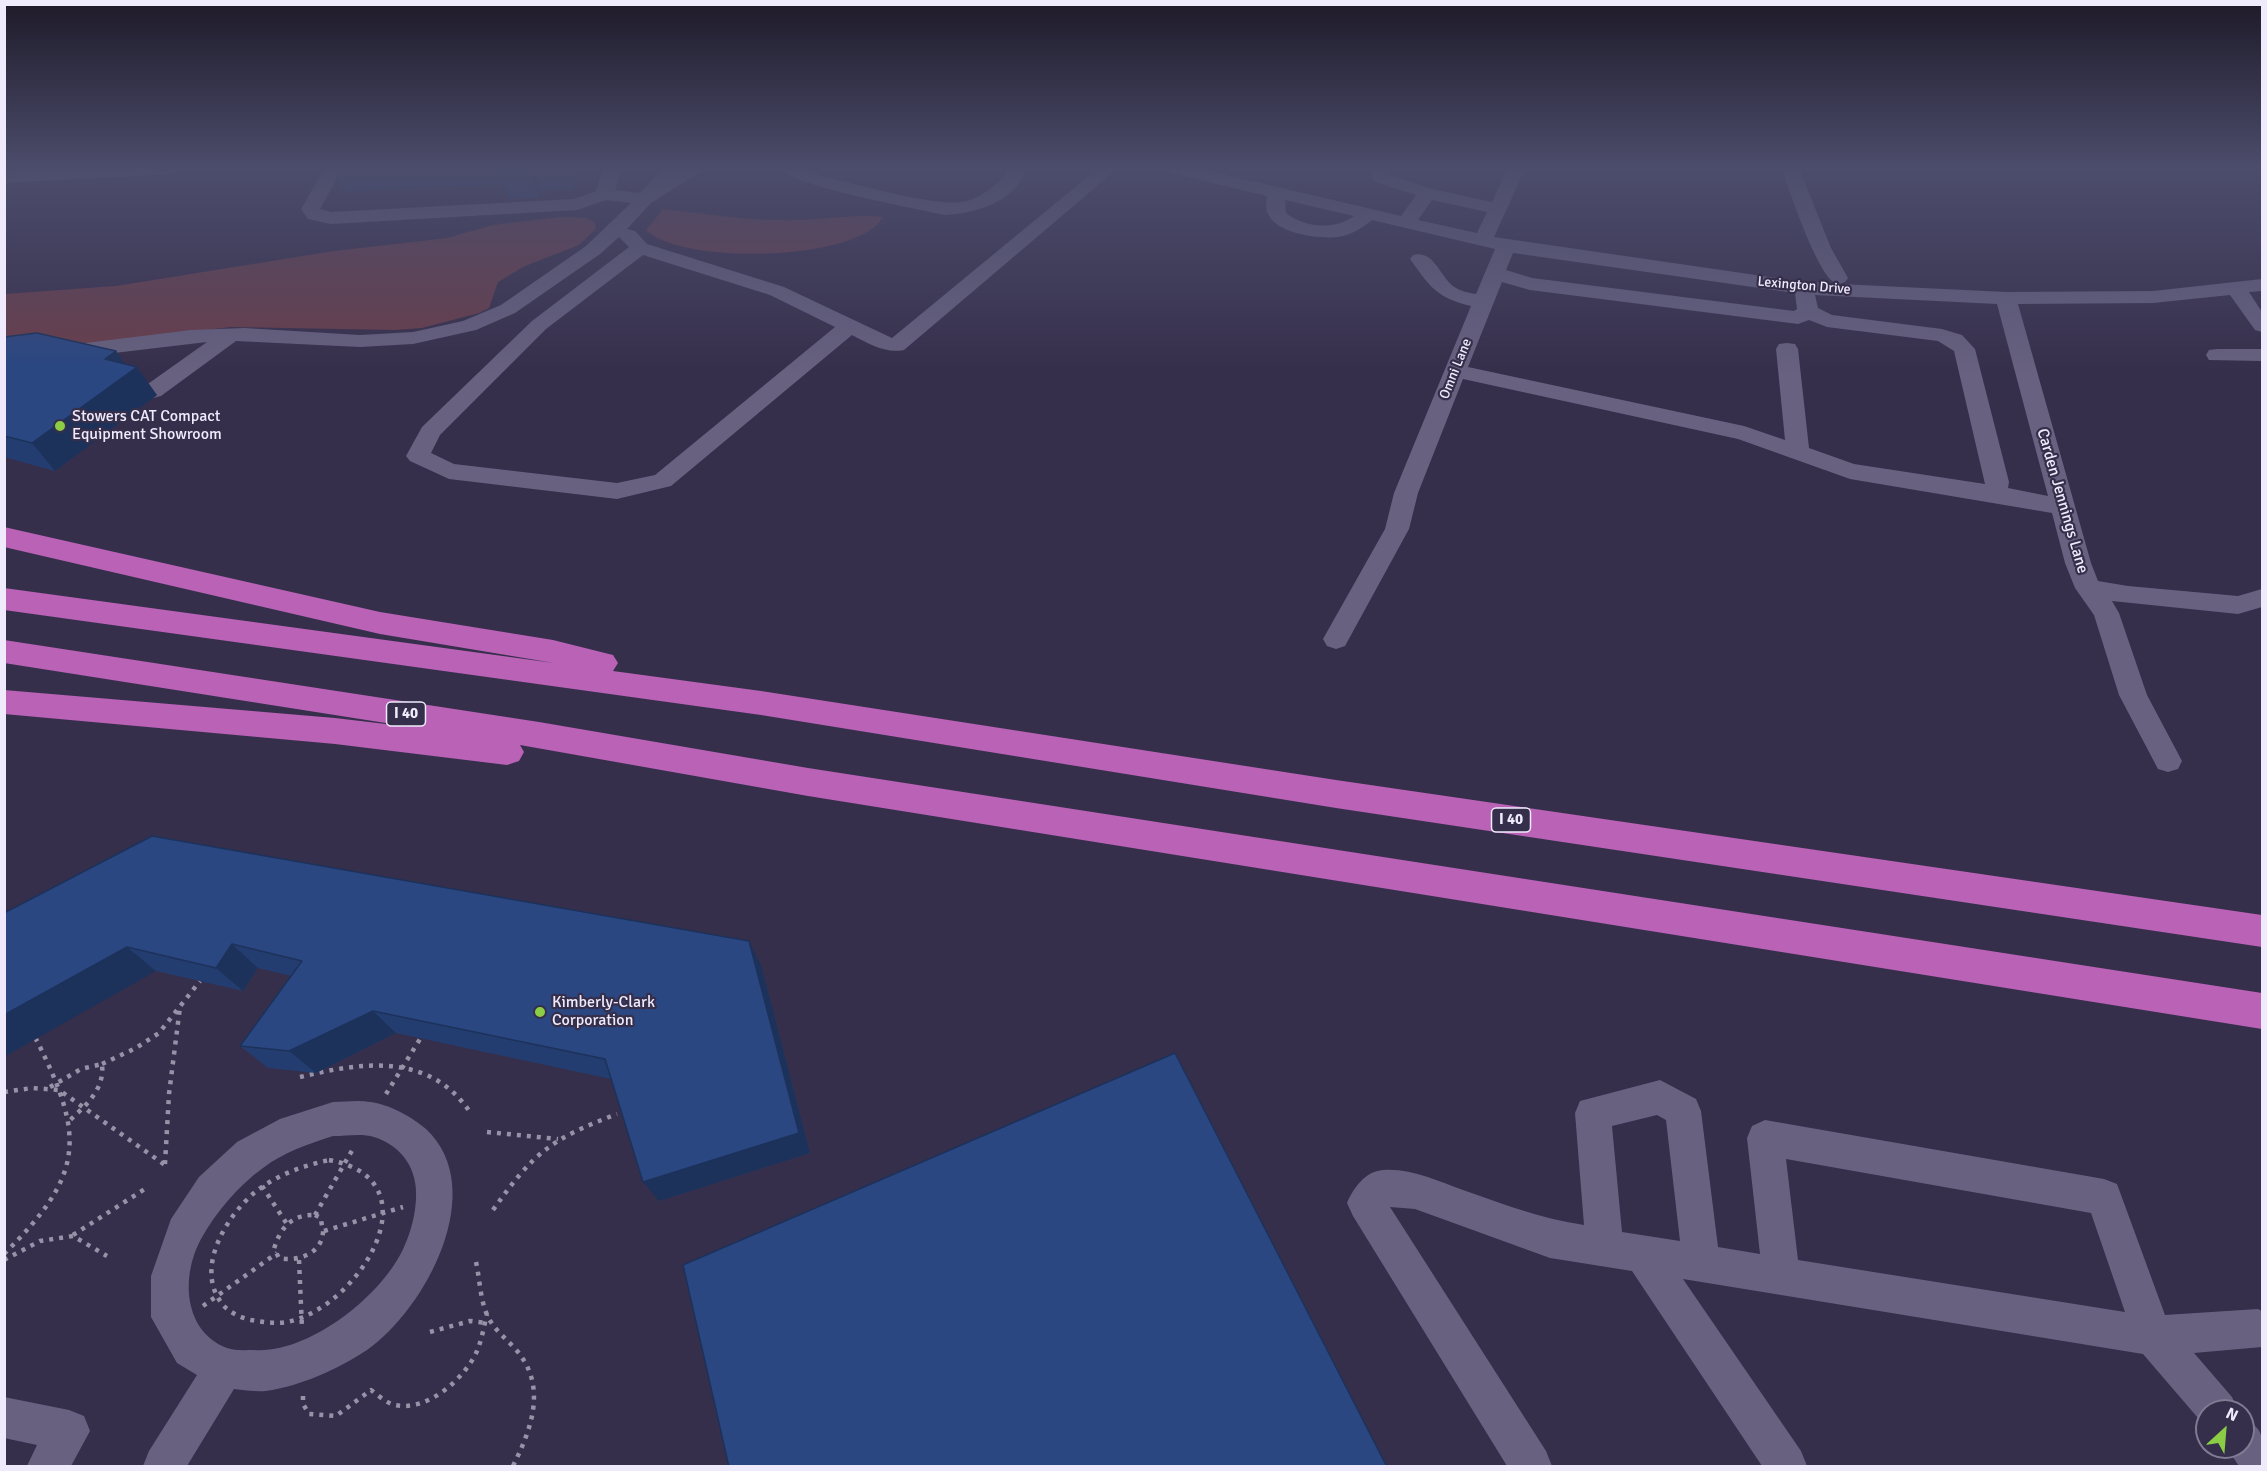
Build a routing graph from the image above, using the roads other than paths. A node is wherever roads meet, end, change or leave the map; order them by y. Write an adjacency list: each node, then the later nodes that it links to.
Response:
1 (607, 238): 20 (street)
2 (630, 238): 8 (street)
3 (1025, 238): 18 (street)
4 (1471, 238): 6 (street, Lexington Drive)
5 (1817, 238): 11 (street)
6 (1482, 240): 7 (street, Lexington Drive)
7 (1506, 246): 10 (street, Omni Lane); 13 (street, Lexington Drive)
8 (640, 248): 18 (street); 18 (street)
9 (1420, 260): 16 (street)
10 (1495, 273): 16 (street, Omni Lane); 17 (street)
11 (1841, 284): 13 (street, Lexington Drive); 15 (street, Lexington Drive)
12 (2262, 285): 14 (street)
13 (1804, 288): 17 (street)
14 (2236, 288): 15 (street); 19 (street)
15 (2006, 298): 29 (street, Carden Jennings Lane)
16 (1483, 302): 25 (street, Omni Lane)
17 (1808, 311): 28 (street)
18 (850, 326)
19 (2262, 326)
20 (230, 335): 24 (street); 26 (street)
21 (1787, 349): 27 (street)
22 (2217, 355): 23 (street)
23 (2262, 356)
24 (4, 360)
25 (1455, 371): 27 (street); 34 (street, Omni Lane)
26 (153, 391)
27 (1798, 453): 28 (street)
28 (1996, 494): 29 (street)
29 (2063, 507): 31 (street, Carden Jennings Lane)
30 (4, 537): 37 (highway)
31 (2088, 588): 32 (street); 38 (street, Carden Jennings Lane)
32 (2262, 598)
33 (4, 599): 37 (highway, I 40)
34 (1336, 639)
35 (4, 651): 39 (highway, I 40)
36 (4, 702): 39 (highway)
37 (761, 703): 40 (highway, I 40)
38 (2168, 761)
39 (808, 782): 41 (highway, I 40)
40 (2262, 931)
41 (2262, 1011)
42 (1604, 1247): 43 (street); 44 (street); 53 (street)
43 (1642, 1253): 44 (street); 54 (street)
44 (1701, 1262): 45 (street)
45 (1782, 1275): 47 (street); 47 (street)
46 (2261, 1330): 47 (street)
47 (2154, 1336): 49 (street)
48 (224, 1368): 48 (street); 52 (street)
49 (2208, 1399)
50 (4, 1417): 51 (street)
51 (48, 1467)
52 (164, 1467)
53 (1531, 1467)
54 (1786, 1467)

